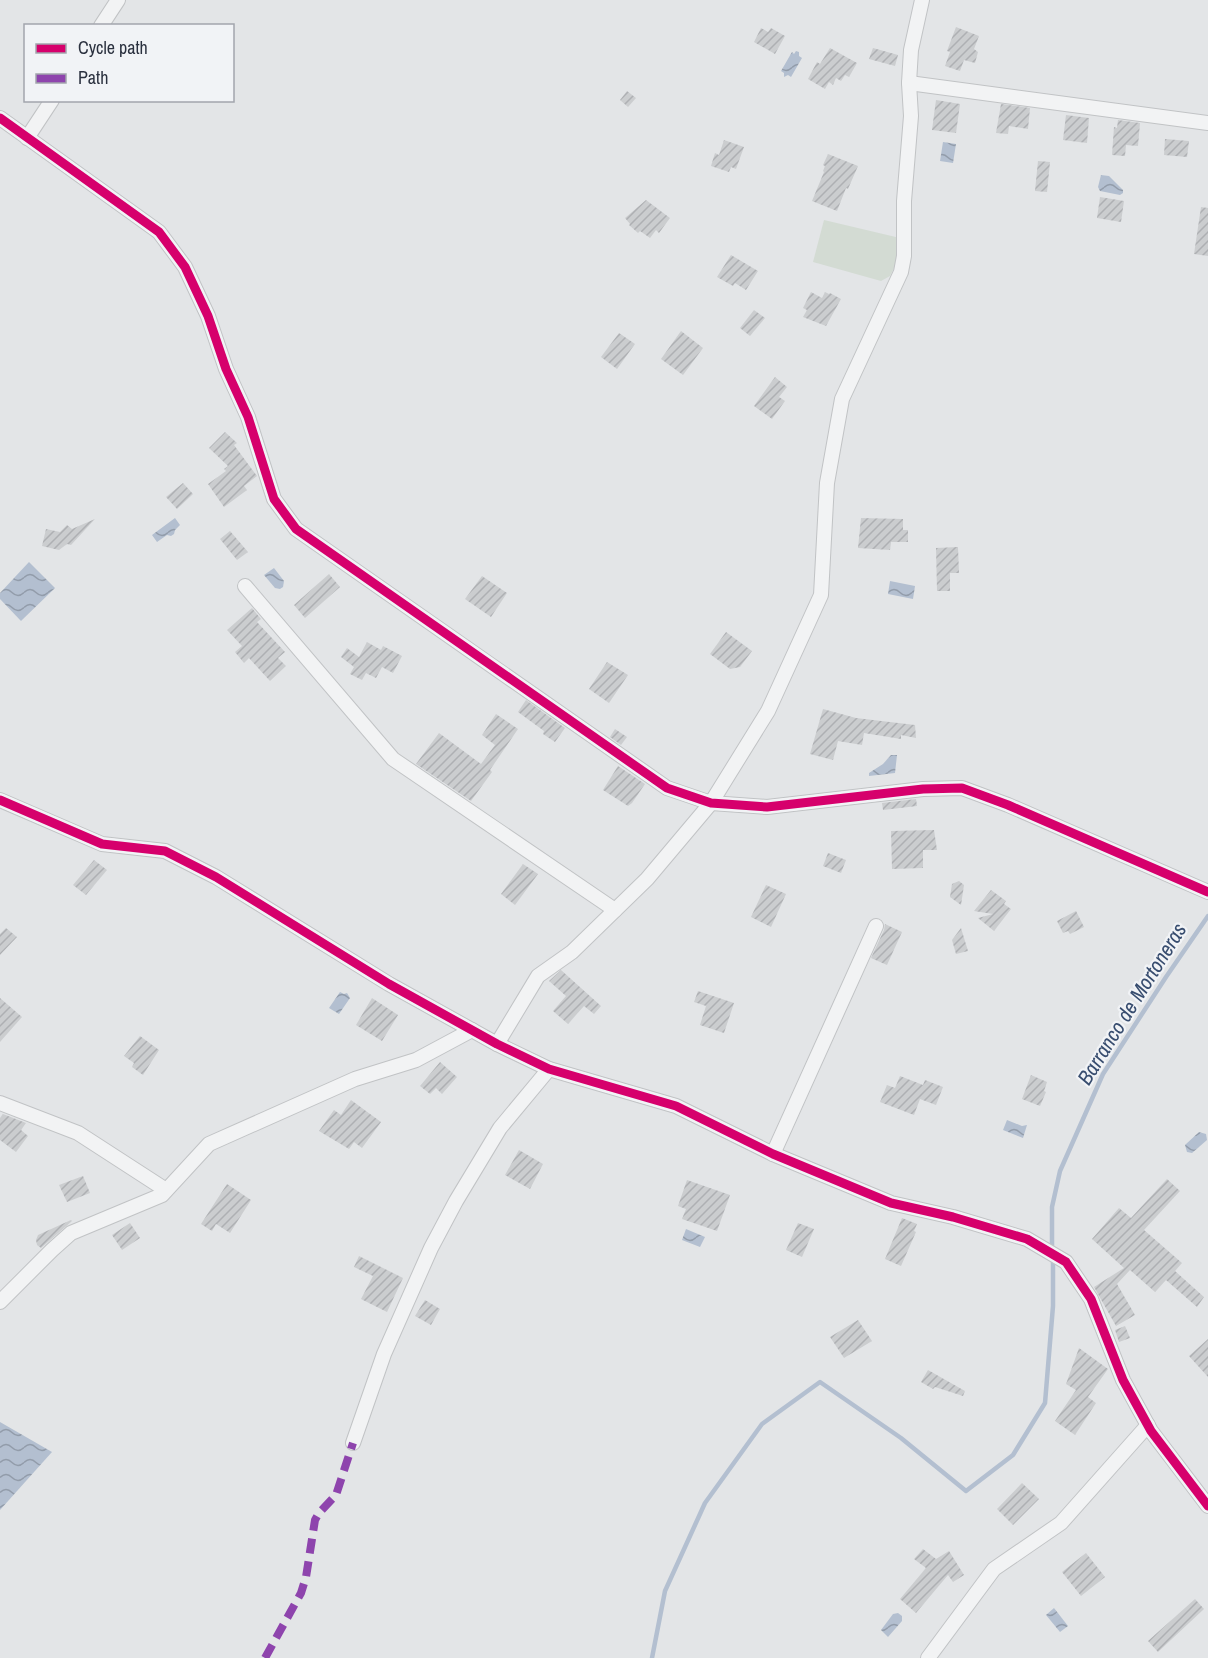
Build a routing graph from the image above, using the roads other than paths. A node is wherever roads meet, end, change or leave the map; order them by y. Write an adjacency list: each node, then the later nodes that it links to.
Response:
1 (118, 0): 3 (street)
2 (922, 0): 4 (street)
3 (102, 24)
4 (909, 83): 7 (street); 11 (street)
5 (51, 102): 8 (street)
6 (0, 118): 8 (street)
7 (1208, 123)
8 (27, 138): 11 (street)
9 (245, 586): 13 (street)
10 (0, 800): 15 (street)
11 (711, 803): 12 (street); 13 (street)
12 (1202, 890)
13 (615, 909): 16 (street)
14 (876, 926): 19 (street)
15 (472, 1030): 16 (street); 20 (street)
16 (497, 1044): 17 (street)
17 (549, 1069): 19 (street); 23 (street)
18 (0, 1103): 20 (street)
19 (773, 1154): 22 (street)
20 (166, 1190): 21 (street)
21 (0, 1302)
22 (1148, 1425): 24 (street); 25 (street)
23 (353, 1443)
24 (1208, 1506)
25 (928, 1658)

